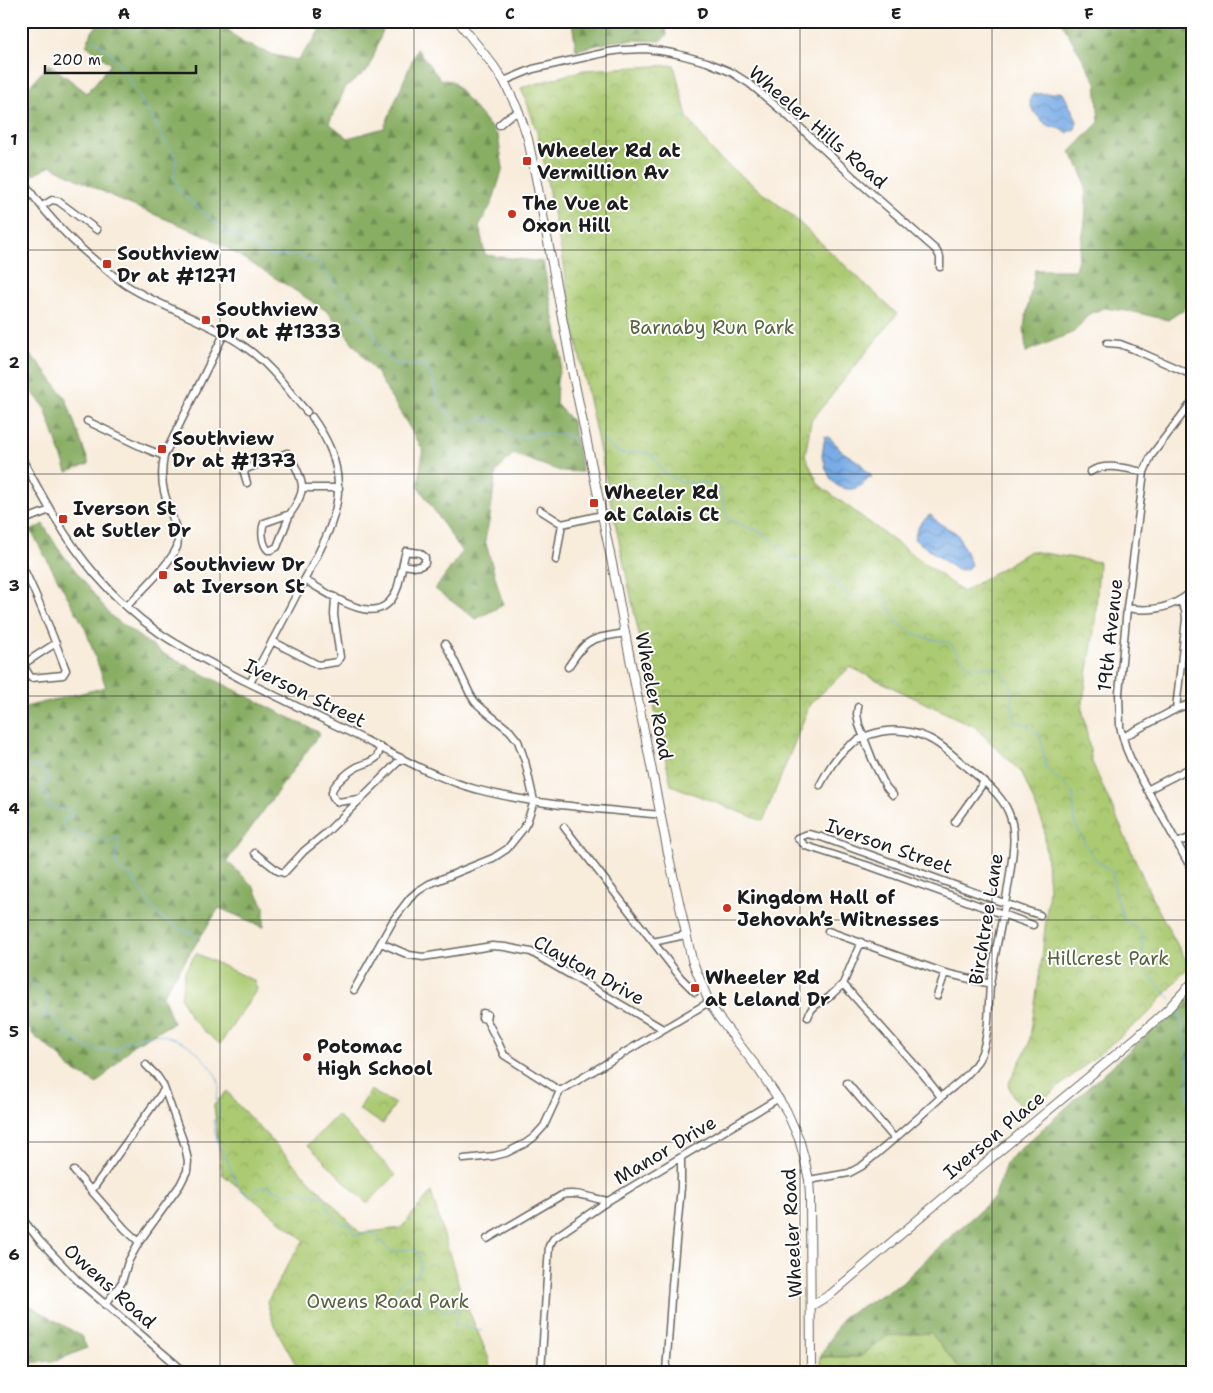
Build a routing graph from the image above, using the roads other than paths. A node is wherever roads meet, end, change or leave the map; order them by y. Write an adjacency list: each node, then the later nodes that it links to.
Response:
1 (458, 21): 2 (main road, Wheeler Road)
2 (504, 81): 3 (main road, Wheeler Road); 8 (street, Wheeler Hills Road)
3 (519, 112): 4 (street); 24 (main road, Wheeler Road)
4 (499, 124)
5 (21, 177): 6 (street)
6 (42, 206): 7 (street); 9 (street)
7 (97, 230)
8 (940, 267)
9 (224, 334): 14 (street); 20 (street)
10 (1106, 343): 11 (street)
11 (1192, 375)
12 (1192, 402): 17 (street, 19th Avenue)
13 (87, 421): 14 (street)
14 (164, 456): 36 (street)
15 (21, 457): 21 (street, Iverson Street)
16 (1090, 472): 17 (street)
17 (1144, 472): 37 (street, 19th Avenue)
18 (247, 483): 19 (street)
19 (302, 488): 20 (street); 23 (street)
20 (339, 488): 30 (street)
21 (50, 510): 25 (street); 36 (street, Iverson Street)
22 (540, 510): 26 (street)
23 (290, 514): 23 (street)
24 (602, 515): 26 (street); 39 (main road, Wheeler Road)
25 (21, 521)
26 (562, 524): 27 (street)
27 (556, 560)
28 (21, 564): 31 (street)
29 (403, 566): 34 (street)
30 (304, 580): 34 (street); 40 (street)
31 (29, 582): 32 (street); 41 (street)
32 (21, 585)
33 (1192, 591): 35 (street)
34 (335, 597): 40 (street)
35 (1180, 600): 37 (street); 38 (street)
36 (127, 606): 44 (street, Iverson Street)
37 (1127, 608): 49 (street, 19th Avenue)
38 (1188, 631): 47 (street)
39 (625, 633): 43 (street); 59 (main road, Wheeler Road)
40 (272, 641): 44 (street)
41 (56, 643): 41 (street)
42 (445, 644): 58 (street)
43 (568, 667)
44 (250, 683): 50 (street, Iverson Street)
45 (1192, 703): 47 (street)
46 (858, 707): 48 (street)
47 (1176, 709): 49 (street)
48 (864, 736): 53 (street, Birchtree Lane); 54 (street, Birchtree Lane); 56 (street)
49 (1122, 737): 55 (street, 19th Avenue)
50 (380, 747): 51 (street, Iverson Street); 57 (street)
51 (402, 758): 57 (street); 58 (street, Iverson Street)
52 (1192, 767): 55 (street)
53 (984, 782): 60 (street); 66 (street, Birchtree Lane)
54 (820, 784)
55 (1148, 790): 63 (street, 19th Avenue)
56 (893, 795)
57 (360, 799): 64 (street)
58 (534, 801): 59 (street, Iverson Street); 74 (street)
59 (661, 815): 71 (main road, Wheeler Road)
60 (955, 822)
61 (564, 827): 72 (street)
62 (1192, 837): 63 (street)
63 (1177, 843): 65 (street, 19th Avenue)
64 (256, 853)
65 (1192, 870)
66 (1006, 903): 67 (street, Birchtree Lane); 67 (street, Iverson Street); 68 (street, Iverson Street)
67 (1004, 914): 69 (street, Iverson Street); 78 (street, Birchtree Lane)
68 (1040, 915)
69 (1034, 925)
70 (828, 931): 73 (street)
71 (686, 935): 72 (street); 82 (main road, Wheeler Road)
72 (653, 942): 80 (street)
73 (861, 942): 75 (street); 77 (street)
74 (381, 943): 79 (street); 85 (street, Clayton Drive)
75 (945, 973): 78 (street); 81 (street)
76 (1192, 983): 103 (main road, Iverson Place)
77 (843, 984): 83 (street); 90 (street)
78 (991, 984): 90 (street, Birchtree Lane)
79 (354, 990)
80 (694, 992)
81 (937, 996)
82 (708, 1002): 85 (street); 91 (main road, Wheeler Road)
83 (808, 1017)
84 (486, 1019): 89 (street)
85 (663, 1029): 89 (street)
86 (146, 1065): 88 (street)
87 (847, 1083): 92 (street)
88 (164, 1090): 97 (street); 101 (street)
89 (560, 1091): 94 (street)
90 (941, 1097): 92 (street, Birchtree Lane)
91 (779, 1098): 93 (street, Manor Drive); 96 (main road, Wheeler Road)
92 (896, 1139): 96 (street, Birchtree Lane)
93 (681, 1158): 98 (street, Manor Drive); 106 (street)
94 (464, 1159)
95 (74, 1171): 97 (street)
96 (809, 1180): 103 (main road, Wheeler Road)
97 (92, 1190): 101 (street)
98 (608, 1201): 100 (street); 105 (street, Manor Drive)
99 (21, 1217): 102 (street, Owens Road)
100 (488, 1239)
101 (139, 1242): 102 (street)
102 (105, 1305): 104 (street, Owens Road)
103 (811, 1306): 107 (main road, Wheeler Road)
104 (185, 1372)
105 (540, 1372)
106 (666, 1372)
107 (811, 1372)

